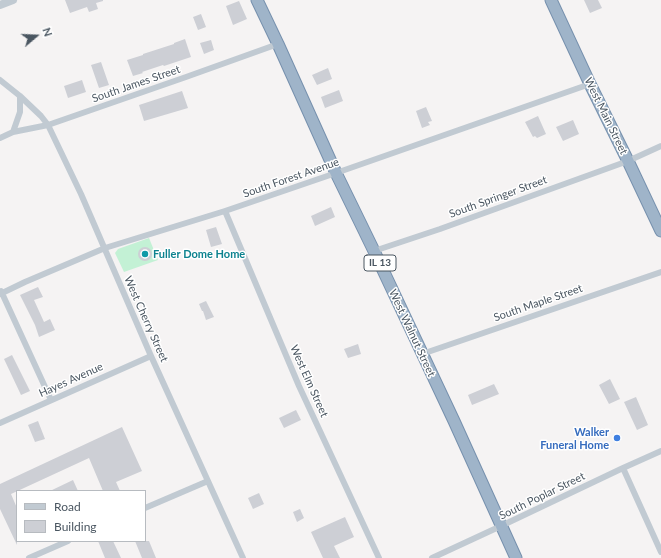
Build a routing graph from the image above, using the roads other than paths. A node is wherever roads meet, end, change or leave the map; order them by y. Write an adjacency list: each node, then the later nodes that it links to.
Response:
1 (13, 0): 4 (street)
2 (256, 0): 5 (highway, West Walnut Street / IL 13)
3 (552, 0): 7 (highway, West Main Street)
4 (0, 5)
5 (278, 44): 9 (street, South James Street); 14 (highway, West Walnut Street / IL 13)
6 (0, 80): 8 (street, West Cherry Street)
7 (590, 84): 13 (highway, West Main Street); 14 (street, South Forest Avenue)
8 (20, 96): 9 (street, West Cherry Street); 10 (street)
9 (48, 125): 10 (street, South James Street); 17 (street, West Cherry Street)
10 (13, 132): 11 (street, South James Street)
11 (0, 138)
12 (661, 146): 13 (street, South Springer Street)
13 (628, 161): 16 (highway, West Main Street); 18 (street, South Springer Street)
14 (336, 173): 15 (street, South Forest Avenue); 18 (highway, West Walnut Street / IL 13)
15 (225, 211): 17 (street, South Forest Avenue); 34 (street, West Elm Street)
16 (661, 231)
17 (105, 248): 20 (street, South Forest Avenue); 22 (street, West Cherry Street)
18 (374, 251): 21 (highway, West Walnut Street / IL 13)
19 (661, 272): 21 (street, South Maple Street)
20 (0, 292): 23 (street)
21 (422, 354): 29 (highway, West Walnut Street / IL 13)
22 (151, 356): 23 (street, Hayes Avenue); 27 (street, West Cherry Street)
23 (50, 400): 24 (street, Hayes Avenue)
24 (0, 423)
25 (661, 451): 26 (street, South Poplar Street)
26 (623, 468): 29 (street, South Poplar Street); 31 (street)
27 (208, 481): 28 (street); 33 (street, West Cherry Street)
28 (146, 508)
29 (501, 526): 35 (street, South Poplar Street); 36 (highway, West Walnut Street / IL 13)
30 (66, 542): 32 (street)
31 (661, 552)
32 (29, 558)
33 (243, 558)
34 (379, 558)
35 (432, 558)
36 (516, 558)

